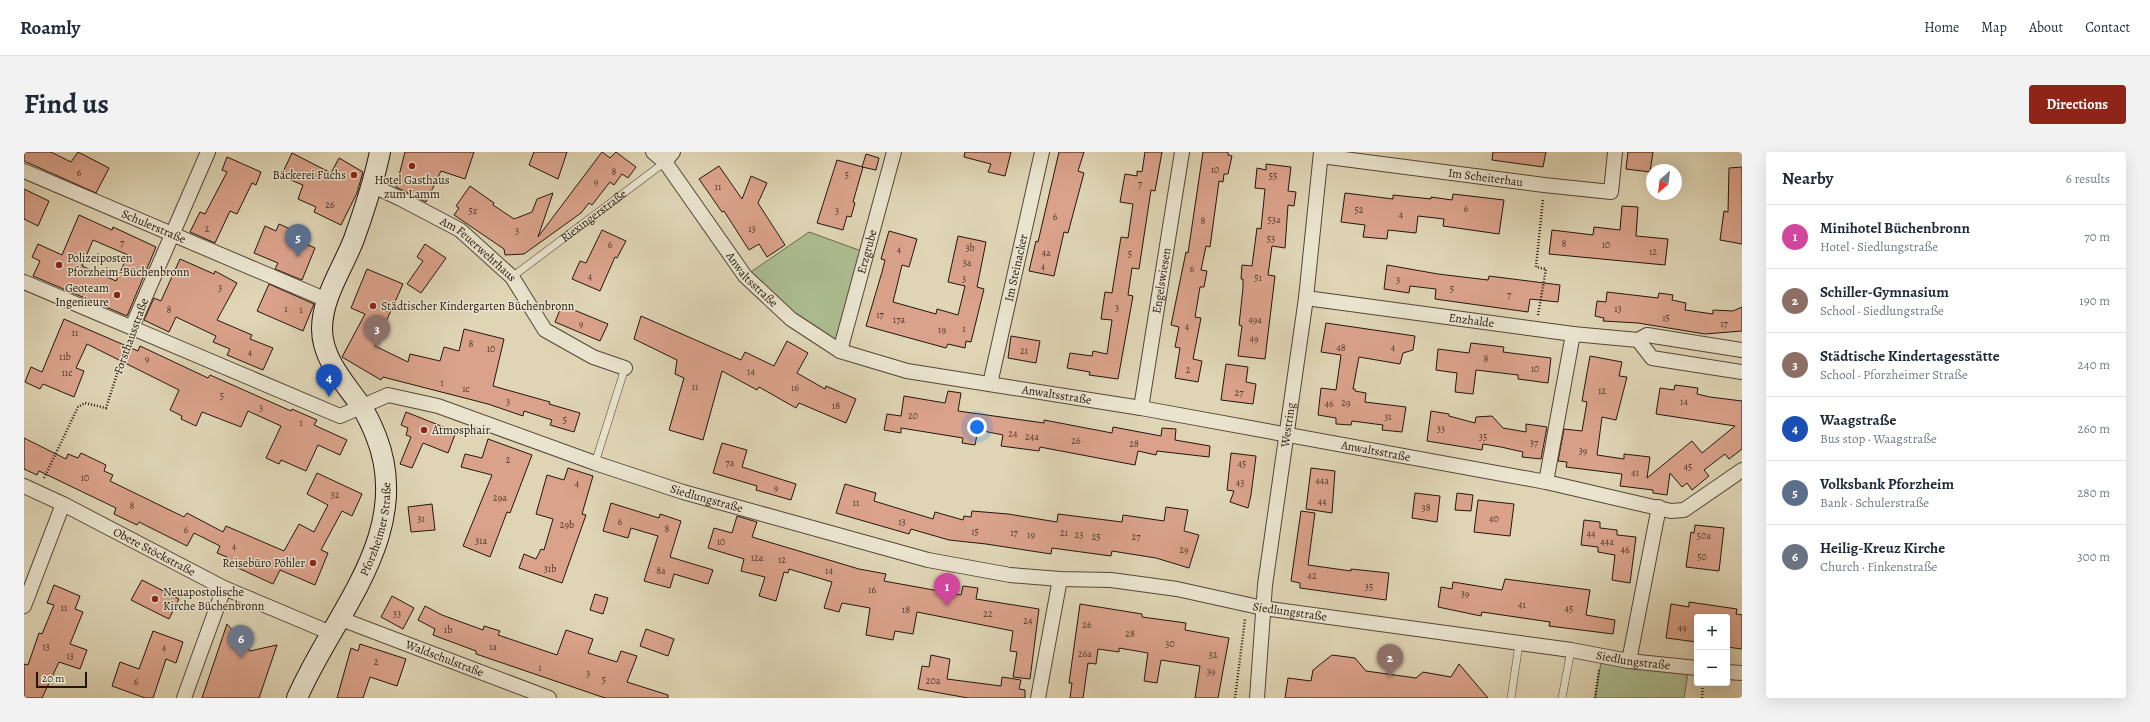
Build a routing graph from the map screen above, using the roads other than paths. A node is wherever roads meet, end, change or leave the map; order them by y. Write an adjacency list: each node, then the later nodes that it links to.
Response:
1 (208, 152): 12 (street, Forsthausstraße)
2 (653, 152): 9 (street, Anwaltsstraße)
3 (894, 152): 21 (street, Erzgrube)
4 (1042, 152): 24 (street, Im Steinacker)
5 (1182, 152): 26 (street, Engelswiesen)
6 (1615, 152): 8 (street, Im Scheiterhau)
7 (375, 154): 11 (main road, Pforzheimer Straße)
8 (1321, 154): 15 (street, Westring)
9 (669, 157): 13 (lane, Riexingerstraße); 21 (street, Anwaltsstraße)
10 (24, 171): 12 (street, Schulerstraße)
11 (371, 185): 13 (street, Am Feuerwehrhaus); 16 (main road, Pforzheimer Straße)
12 (171, 235): 16 (street, Schulerstraße); 17 (street, Forsthausstraße)
13 (512, 277): 22 (street, Am Feuerwehrhaus)
14 (24, 282): 17 (street, Siedlungstraße)
15 (1306, 298): 18 (street, Enzhalde); 27 (street, Westring)
16 (327, 300): 25 (main road, Pforzheimer Straße)
17 (132, 327): 25 (street, Siedlungstraße)
18 (1573, 334): 19 (street, Enzhalde); 30 (street)
19 (1638, 340): 20 (street, Enzhalde); 23 (street)
20 (1742, 350)
21 (840, 351): 24 (street, Anwaltsstraße)
22 (625, 368): 28 (lane, Am Feuerwehrhaus)
23 (1742, 372)
24 (990, 384): 26 (street, Anwaltsstraße)
25 (362, 408): 28 (street, Siedlungstraße); 38 (main road, Pforzheimer Straße)
26 (1141, 408): 27 (street, Anwaltsstraße)
27 (1286, 436): 30 (street, Anwaltsstraße); 37 (street, Westring)
28 (595, 463): 34 (street, Siedlungstraße)
29 (1742, 470): 33 (street, Anwaltsstraße)
30 (1546, 482): 33 (street, Anwaltsstraße)
31 (24, 486): 32 (street, Obere Stöckstraße)
32 (63, 504): 35 (street, Obere Stöckstraße); 36 (street)
33 (1659, 507): 41 (street)
34 (1060, 579): 37 (street, Siedlungstraße); 49 (street)
35 (224, 588): 38 (street, Obere Stöckstraße); 46 (street)
36 (24, 606)
37 (1263, 608): 39 (street, Siedlungstraße); 50 (street, Westring)
38 (336, 626): 45 (street, Waldschulstraße); 47 (main road, Pforzheimer Straße)
39 (1519, 644): 40 (street, Siedlungstraße); 51 (lane)
40 (1571, 650): 41 (street, Siedlungstraße); 52 (lane)
41 (1628, 661): 42 (street, Siedlungstraße)
42 (1694, 668)
43 (1730, 672): 44 (street)
44 (1742, 674)
45 (526, 694): 48 (street, Waldschulstraße)
46 (184, 698)
47 (297, 698)
48 (548, 698)
49 (1038, 698)
50 (1257, 698)
51 (1511, 698)
52 (1562, 698)

